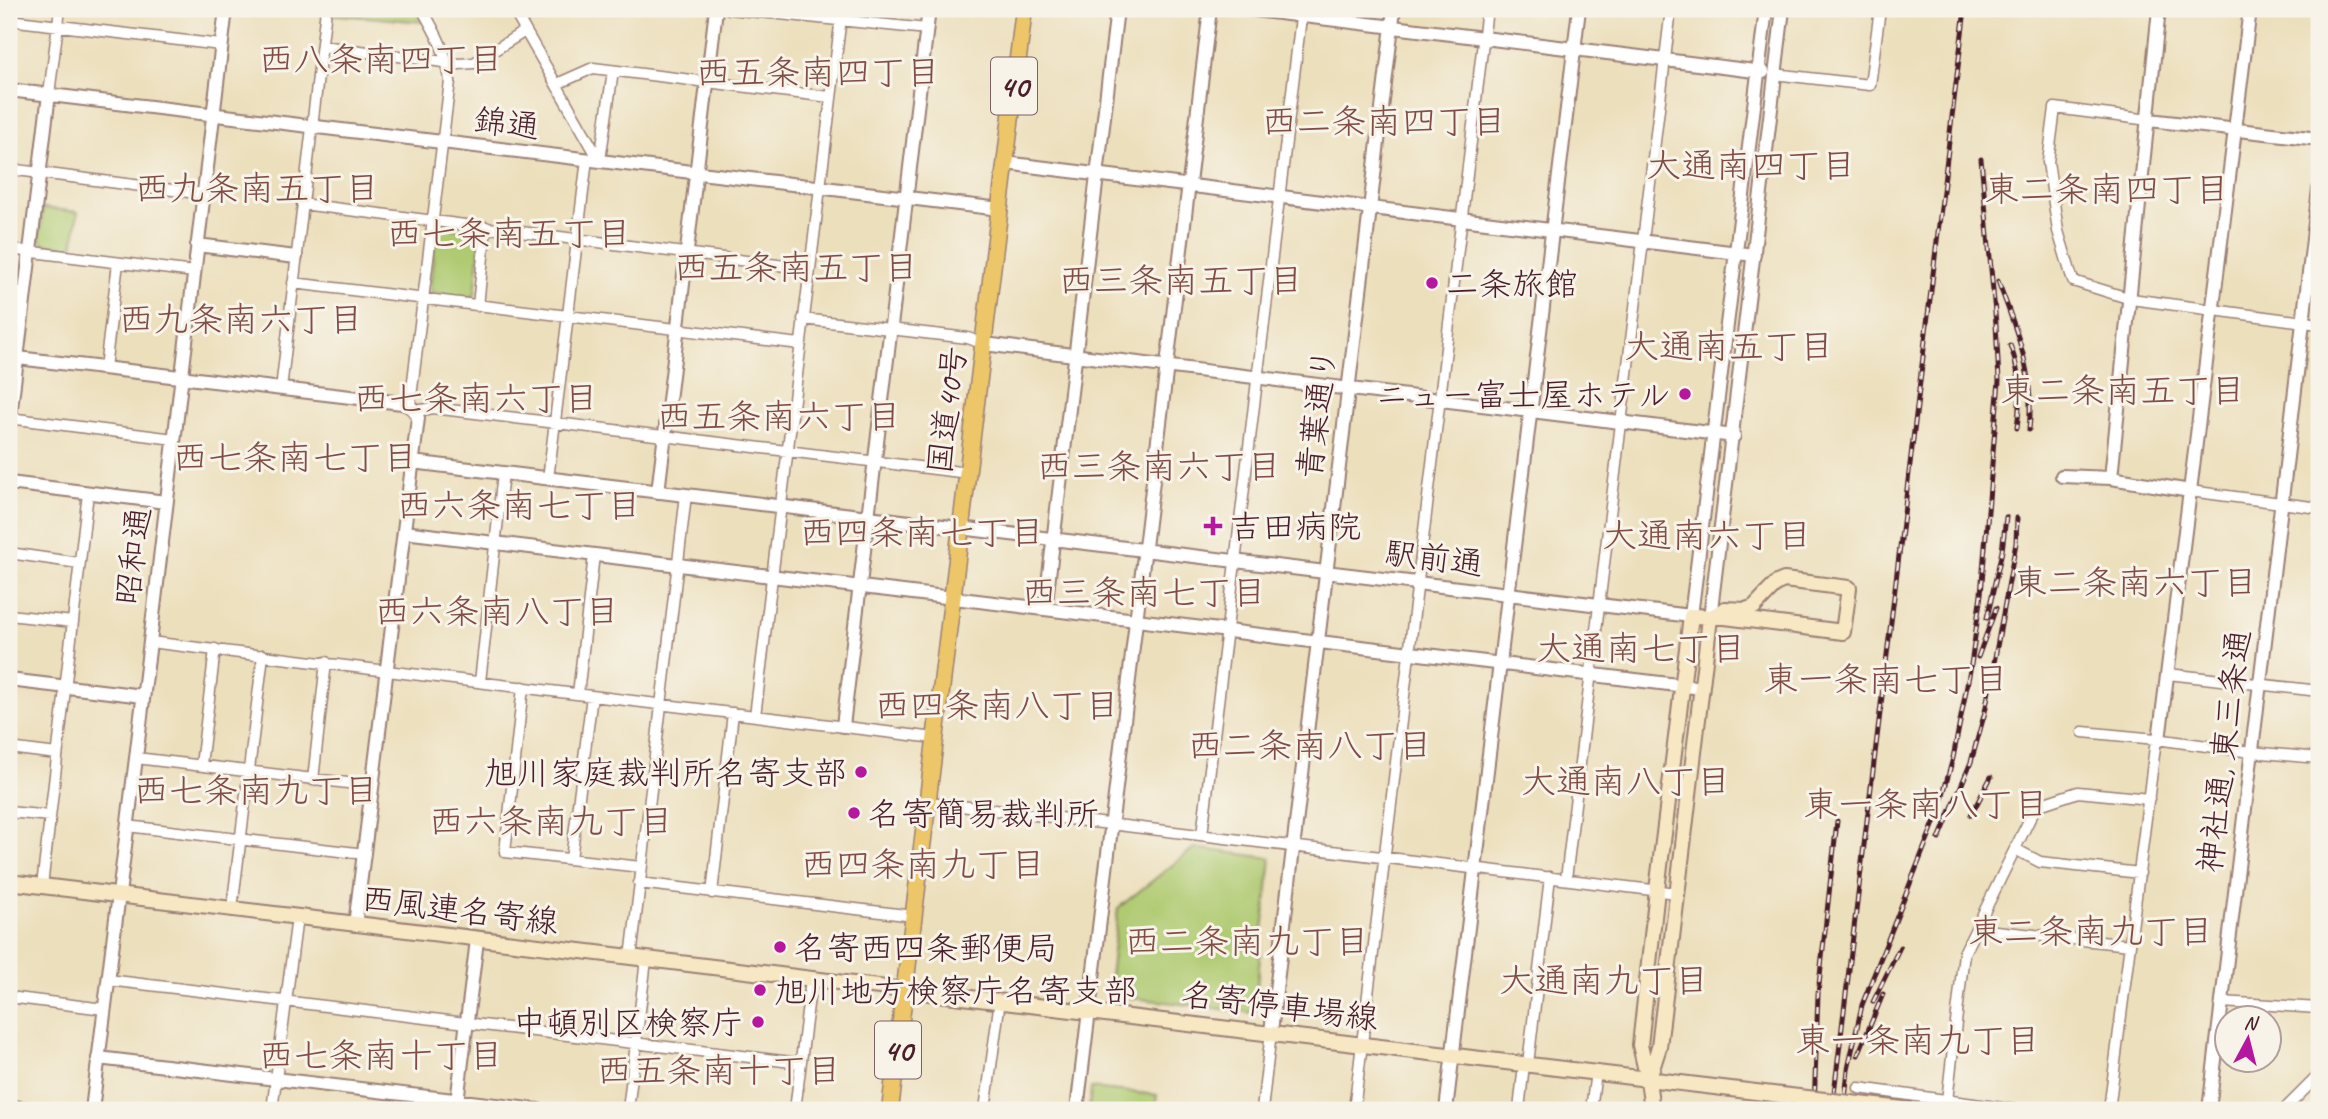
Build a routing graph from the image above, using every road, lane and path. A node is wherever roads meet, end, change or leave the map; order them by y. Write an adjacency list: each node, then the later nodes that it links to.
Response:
1 (60, 9): 26 (street)
2 (226, 9): 31 (street, 昭和通)
3 (326, 9): 32 (street)
4 (422, 9): 35 (street)
5 (515, 9): 29 (street)
6 (716, 9): 39 (street)
7 (729, 9): 25 (street)
8 (842, 9): 25 (street)
9 (929, 9): 28 (street)
10 (1024, 9): 51 (highway, 国道40号 / 40)
11 (1117, 9): 55 (street)
12 (1210, 9): 56 (street)
13 (1246, 9): 23 (street)
14 (1394, 9): 27 (street, 青葉通り)
15 (1487, 9): 30 (street)
16 (1579, 9): 33 (street)
17 (1671, 9): 34 (street)
18 (1766, 9): 37 (street)
19 (1783, 9): 38 (street)
20 (1880, 9): 38 (street)
21 (2160, 9): 45 (street)
22 (2250, 9): 47 (street)
23 (1301, 12): 27 (street); 60 (street)
24 (9, 19): 26 (street)
25 (841, 21): 28 (street); 43 (street)
26 (57, 26): 31 (street); 42 (street)
27 (1392, 26): 30 (street); 63 (street, 青葉通り)
28 (927, 29): 61 (street)
29 (525, 31): 35 (street); 40 (street)
30 (1483, 38): 33 (street); 65 (street)
31 (222, 45): 44 (street, 昭和通)
32 (321, 46): 35 (street); 46 (street)
33 (1574, 50): 34 (street); 68 (street)
34 (1665, 61): 37 (street); 70 (street)
35 (448, 62): 49 (street)
36 (613, 71): 39 (street); 40 (street); 50 (street)
37 (1758, 72): 38 (street); 75 (street)
38 (1774, 74): 76 (street)
39 (707, 83): 43 (street); 54 (street)
40 (557, 84): 50 (street)
41 (9, 90): 42 (street, 錦通)
42 (49, 94): 44 (street, 錦通); 53 (street)
43 (830, 97): 57 (street)
44 (213, 115): 46 (street, 錦通); 59 (street, 昭和通)
45 (2149, 120): 47 (street); 85 (street); 85 (street)
46 (311, 126): 49 (street, 錦通); 62 (street)
47 (2235, 129): 48 (street); 87 (street)
48 (2319, 139)
49 (441, 142): 50 (street, 錦通); 66 (street)
50 (593, 160): 54 (street, 錦通); 69 (street)
51 (1005, 163): 55 (street); 64 (highway, 国道40号 / 40)
52 (9, 169): 53 (street)
53 (39, 173): 59 (street); 73 (street)
54 (695, 173): 57 (street, 錦通); 74 (street)
55 (1097, 175): 56 (street); 96 (street)
56 (1188, 186): 60 (street); 98 (street)
57 (819, 188): 61 (street, 錦通); 79 (street)
58 (2319, 189): 90 (street, 神社通, 東三条通)
59 (204, 194): 71 (street, 昭和通)
60 (1279, 197): 63 (street); 100 (street)
61 (906, 199): 64 (street, 錦通); 92 (street)
62 (302, 204): 66 (street); 77 (street)
63 (1371, 208): 65 (street); 103 (street, 青葉通り)
64 (1000, 209): 95 (highway, 国道40号 / 40)
65 (1461, 219): 68 (street); 104 (street)
66 (432, 220): 67 (street); 84 (street)
67 (486, 227): 69 (street); 86 (street)
68 (1552, 230): 70 (street); 106 (street)
69 (577, 239): 74 (street); 88 (street)
70 (1643, 243): 75 (street); 109 (street)
71 (198, 245): 77 (street); 80 (street, 昭和通)
72 (9, 249): 73 (street)
73 (30, 251): 78 (street); 83 (street)
74 (686, 253): 79 (street); 93 (street)
75 (1736, 253): 76 (street); 112 (street)
76 (1754, 255): 113 (street)
77 (296, 257): 81 (street)
78 (118, 263): 80 (street); 99 (street)
79 (809, 270): 89 (street)
80 (194, 272): 101 (street, 昭和通)
81 (293, 284): 84 (street); 102 (street)
82 (9, 291): 83 (street)
83 (25, 293): 97 (street)
84 (423, 299): 86 (street); 105 (street)
85 (2131, 299): 87 (street); 121 (street)
86 (478, 306): 88 (street)
87 (2213, 310): 90 (street); 124 (street)
88 (568, 318): 93 (street); 108 (street)
89 (803, 319): 92 (street); 94 (street)
90 (2304, 322): 91 (street); 129 (street, 神社通, 東三条通)
91 (2319, 324)
92 (891, 329): 95 (street); 116 (street)
93 (677, 331): 94 (street); 111 (street)
94 (800, 344): 115 (street)
95 (984, 344): 96 (street); 118 (highway, 国道40号 / 40)
96 (1076, 355): 98 (street); 135 (street)
97 (13, 357): 99 (street); 107 (street)
98 (1167, 367): 100 (street); 137 (street)
99 (106, 368): 101 (street)
100 (1257, 378): 103 (street); 140 (street)
101 (181, 379): 102 (street); 114 (street, 昭和通)
102 (281, 389): 105 (street)
103 (1347, 389): 104 (street); 143 (street, 青葉通り)
104 (1439, 401): 106 (street); 145 (street)
105 (413, 408): 108 (street); 117 (street)
106 (1531, 412): 109 (street); 147 (street)
107 (9, 418): 110 (street); 114 (street)
108 (555, 422): 111 (street); 122 (street)
109 (1621, 423): 112 (street); 149 (street)
110 (9, 425)
111 (664, 435): 115 (street); 125 (street)
112 (1714, 435): 113 (street); 152 (street)
113 (1734, 436): 153 (street)
114 (174, 439): 128 (street, 昭和通)
115 (788, 450): 116 (street); 130 (street)
116 (875, 461): 118 (street); 132 (street)
117 (412, 462): 119 (street, 駅前通); 134 (street)
118 (968, 472): 133 (highway, 国道40号 / 40)
119 (503, 473): 122 (street, 駅前通); 136 (street)
120 (2062, 476): 121 (street)
121 (2111, 478): 124 (street)
122 (548, 479): 125 (street, 駅前通)
123 (9, 483): 126 (street)
124 (2190, 491): 129 (street); 166 (street)
125 (658, 492): 127 (street, 駅前通)
126 (88, 493): 128 (street); 141 (street)
127 (686, 495): 130 (street, 駅前通); 142 (street)
128 (166, 502): 158 (street, 昭和通)
129 (2282, 503): 131 (street); 170 (street, 神社通, 東三条通)
130 (781, 507): 132 (street, 駅前通); 144 (street)
131 (2319, 508)
132 (868, 517): 133 (street, 駅前通); 146 (street)
133 (962, 529): 135 (street, 駅前通); 148 (highway, 国道40号 / 40)
134 (404, 532): 136 (street); 164 (street)
135 (1053, 540): 137 (street, 駅前通); 150 (street)
136 (496, 542): 139 (street); 168 (street)
137 (1146, 551): 140 (street, 駅前通); 154 (street)
138 (9, 553): 141 (street)
139 (594, 555): 142 (street); 175 (street)
140 (1235, 561): 143 (street, 駅前通); 156 (street)
141 (79, 563): 155 (street)
142 (678, 565): 144 (street); 178 (street)
143 (1326, 572): 145 (street, 駅前通); 157 (street, 青葉通り)
144 (773, 576): 146 (street); 180 (street)
145 (1417, 583): 147 (street, 駅前通); 160 (street)
146 (860, 587): 148 (street); 181 (street)
147 (1508, 594): 149 (street, 駅前通); 163 (street)
148 (953, 598): 150 (street); 183 (highway, 国道40号 / 40)
149 (1599, 605): 152 (street, 駅前通); 165 (street)
150 (1045, 609): 154 (street)
151 (9, 615): 155 (street)
152 (1691, 616): 153 (main road); 169 (main road)
153 (1710, 618): 153 (main road); 173 (main road)
154 (1137, 620): 156 (street); 198 (street)
155 (73, 622): 171 (street)
156 (1226, 630): 157 (street); 200 (street)
157 (1318, 641): 160 (street); 202 (street, 青葉通り)
158 (150, 642): 159 (street); 176 (street, 昭和通)
159 (215, 649): 161 (street); 190 (street)
160 (1408, 652): 163 (street); 205 (street)
161 (263, 655): 162 (street); 191 (street)
162 (326, 662): 164 (street); 192 (street)
163 (1500, 663): 165 (street); 208 (street)
164 (388, 670): 168 (street); 193 (street)
165 (1591, 674): 169 (street); 211 (street)
166 (2168, 674): 170 (street); 184 (street)
167 (9, 680): 171 (street)
168 (480, 682): 172 (street)
169 (1683, 685): 173 (street); 215 (main road)
170 (2259, 685): 174 (street); 186 (street, 神社通, 東三条通)
171 (65, 687): 176 (street); 187 (street)
172 (523, 687): 175 (street); 206 (street)
173 (1702, 688): 216 (main road)
174 (2319, 691)
175 (578, 694): 177 (street)
176 (144, 696): 188 (street, 昭和通)
177 (592, 696): 178 (street); 206 (street)
178 (661, 705): 179 (street); 207 (street)
179 (733, 713): 180 (street); 217 (street)
180 (755, 716): 181 (street)
181 (843, 726): 183 (street)
182 (2083, 732): 184 (street)
183 (935, 738): 195 (highway, 国道40号 / 40)
184 (2158, 739): 186 (street); 194 (street)
185 (9, 748): 187 (street)
186 (2252, 752): 189 (street); 234 (street, 神社通, 東三条通)
187 (57, 754): 197 (street)
188 (136, 758): 190 (street); 199 (street, 昭和通)
189 (2319, 758)
190 (201, 765): 191 (street)
191 (249, 772): 192 (street); 201 (street)
192 (313, 780): 193 (street)
193 (373, 786): 204 (street)
194 (2149, 799): 203 (street); 209 (street)
195 (928, 802): 198 (street); 220 (highway, 国道40号 / 40)
196 (9, 812): 197 (street)
197 (50, 816): 214 (street)
198 (1111, 824): 200 (street); 237 (street)
199 (127, 826): 201 (street); 218 (street, 昭和通)
200 (1202, 835): 202 (street)
201 (241, 838): 204 (street); 219 (street)
202 (1294, 846): 205 (street); 239 (street, 青葉通り)
203 (2015, 849): 209 (street); 223 (street)
204 (365, 854): 222 (street)
205 (1383, 857): 208 (street); 240 (street)
206 (571, 859): 207 (street)
207 (641, 867): 213 (street)
208 (1476, 868): 210 (street); 242 (street)
209 (2140, 873): 225 (street)
210 (1550, 877): 211 (street); 245 (street)
211 (1566, 878): 215 (street)
212 (9, 882): 214 (main road, 西風連名寄線)
213 (639, 883): 217 (street); 226 (street)
214 (42, 886): 218 (main road, 西風連名寄線)
215 (1657, 890): 216 (street); 249 (main road)
216 (1677, 892): 249 (main road)
217 (712, 893): 220 (street)
218 (118, 895): 219 (main road, 西風連名寄線); 228 (street, 昭和通)
219 (232, 909): 221 (main road, 西風連名寄線)
220 (914, 916): 230 (highway, 国道40号 / 40)
221 (297, 917): 222 (main road, 西風連名寄線); 232 (street)
222 (355, 925): 224 (main road, 西風連名寄線)
223 (1976, 929): 225 (street); 251 (street)
224 (477, 940): 226 (main road, 西風連名寄線); 238 (street)
225 (2130, 945): 271 (street)
226 (631, 958): 227 (main road, 西風連名寄線)
227 (646, 960): 229 (main road, 西風連名寄線); 241 (street)
228 (108, 980): 232 (street); 236 (street, 昭和通)
229 (811, 980): 230 (main road, 西風連名寄線); 244 (street)
230 (905, 990): 233 (main road, 名寄停車場線); 260 (highway, 国道40号 / 40)
231 (9, 997): 236 (street)
232 (286, 1000): 238 (street); 248 (street)
233 (1000, 1000): 237 (main road, 名寄停車場線); 261 (street)
234 (2221, 1002): 235 (street); 272 (street, 神社通, 東三条通)
235 (2319, 1008)
236 (104, 1009): 243 (street, 昭和通)
237 (1090, 1011): 239 (main road, 名寄停車場線); 262 (street)
238 (467, 1023): 241 (street); 253 (street)
239 (1271, 1032): 240 (main road, 名寄停車場線); 263 (street)
240 (1362, 1042): 242 (main road, 名寄停車場線); 264 (street)
241 (636, 1043): 244 (street); 258 (street)
242 (1453, 1054): 245 (main road, 名寄停車場線); 265 (street)
243 (98, 1058): 248 (street); 255 (street, 昭和通)
244 (800, 1063): 259 (street)
245 (1526, 1064): 246 (main road, 名寄停車場線); 266 (street)
246 (1595, 1072): 249 (main road, 名寄停車場線); 267 (street)
247 (2319, 1075): 273 (street)
248 (276, 1079): 253 (street); 256 (street)
249 (1648, 1080): 268 (main road); 269 (main road, 名寄停車場線, bridge)
250 (1859, 1088): 251 (street)
251 (1947, 1101): 270 (street)
252 (9, 1105): 254 (street)
253 (457, 1105): 257 (street)
254 (51, 1110)
255 (92, 1110)
256 (272, 1110)
257 (538, 1110)
258 (628, 1110)
259 (795, 1110)
260 (890, 1110)
261 (985, 1110)
262 (1077, 1110)
263 (1262, 1110)
264 (1354, 1110)
265 (1446, 1110)
266 (1519, 1110)
267 (1591, 1110)
268 (1652, 1110)
269 (1912, 1110)
270 (2017, 1110)
271 (2109, 1110)
272 (2209, 1110)
273 (2284, 1110)

